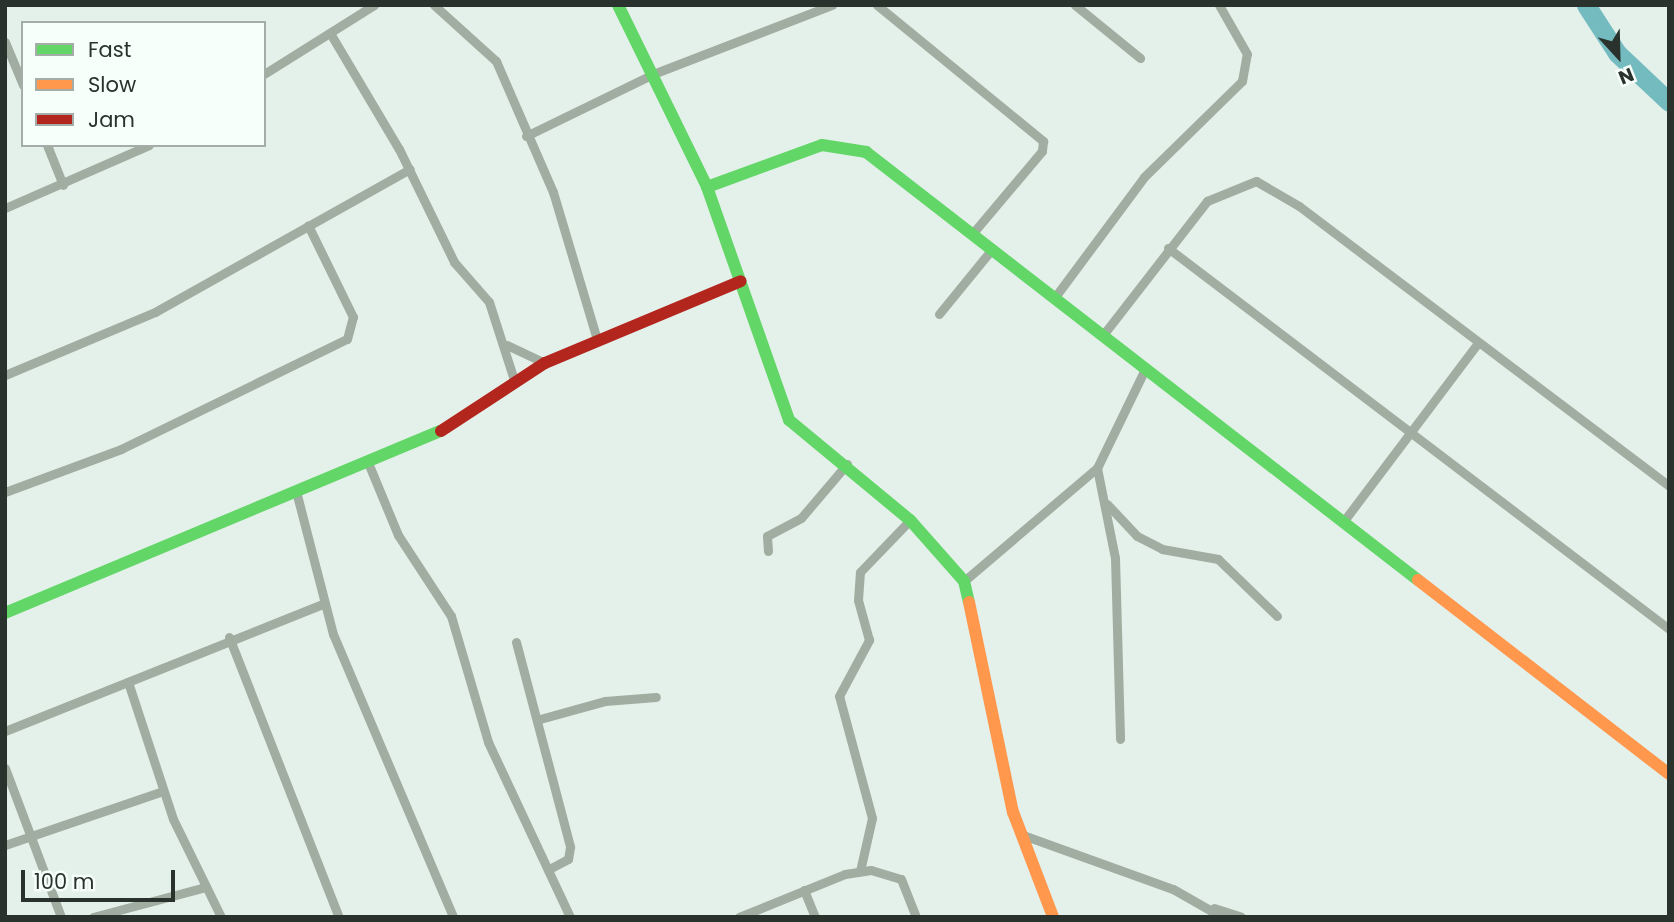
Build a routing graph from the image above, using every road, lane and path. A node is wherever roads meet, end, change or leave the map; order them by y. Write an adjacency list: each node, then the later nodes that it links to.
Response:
1 (374, 5): 8 (street)
2 (434, 5): 14 (street)
3 (618, 5): 12 (street)
4 (832, 5): 12 (street)
5 (877, 5): 22 (street)
6 (1075, 5): 10 (street)
7 (1219, 5): 26 (street)
8 (330, 33): 11 (street); 17 (street)
9 (5, 42): 13 (street)
10 (1140, 58)
11 (266, 73)
12 (653, 74): 14 (street); 19 (street)
13 (21, 80)
14 (526, 136): 29 (street)
15 (48, 147): 18 (street)
16 (145, 147): 18 (street)
17 (410, 169): 21 (street); 30 (street)
18 (63, 185): 20 (street)
19 (707, 187): 22 (street); 25 (street)
20 (5, 208)
21 (308, 225): 34 (street); 41 (street)
22 (972, 234): 24 (street)
23 (1168, 248): 28 (street); 31 (street); 36 (street)
24 (992, 249): 26 (street); 27 (street)
25 (741, 281): 29 (street); 37 (street)
26 (1055, 297): 28 (street)
27 (939, 314)
28 (1103, 335): 33 (street)
29 (597, 340): 32 (street)
30 (503, 342): 32 (street); 35 (street)
31 (1477, 344): 36 (street); 40 (street)
32 (545, 363): 35 (street)
33 (1145, 369): 39 (street); 45 (street)
34 (5, 375)
35 (515, 383): 38 (street)
36 (1408, 432): 45 (street); 51 (street)
37 (848, 463): 44 (street); 46 (street)
38 (369, 465): 42 (street); 65 (street)
39 (1097, 468): 43 (street); 47 (street)
40 (1669, 486)
41 (5, 492)
42 (297, 495): 48 (street); 49 (street)
43 (1106, 503): 50 (street); 58 (street)
44 (910, 520): 47 (street); 66 (street)
45 (1343, 522): 60 (street)
46 (768, 551)
47 (964, 581): 62 (street)
48 (323, 604): 52 (street); 74 (street)
49 (5, 613)
50 (1277, 616)
51 (1669, 629)
52 (229, 637): 54 (street); 73 (street)
53 (516, 642): 56 (street)
54 (128, 682): 57 (street); 61 (street)
55 (656, 697): 56 (street)
56 (540, 719): 65 (street)
57 (5, 731)
58 (1120, 739)
59 (5, 768): 63 (street)
60 (1669, 774)
61 (163, 791): 63 (street); 67 (street)
62 (1020, 834): 69 (street); 79 (street)
63 (29, 837): 64 (street); 70 (street)
64 (5, 845)
65 (549, 869): 75 (street)
66 (860, 871): 68 (street); 78 (street)
67 (206, 887): 71 (street); 72 (street)
68 (804, 890): 76 (street); 77 (street)
69 (1213, 907): 80 (street); 81 (street)
70 (61, 917)
71 (93, 917)
72 (221, 917)
73 (339, 917)
74 (453, 917)
75 (570, 917)
76 (739, 917)
77 (815, 917)
78 (916, 917)
79 (1053, 917)
80 (1222, 917)
81 (1241, 917)

